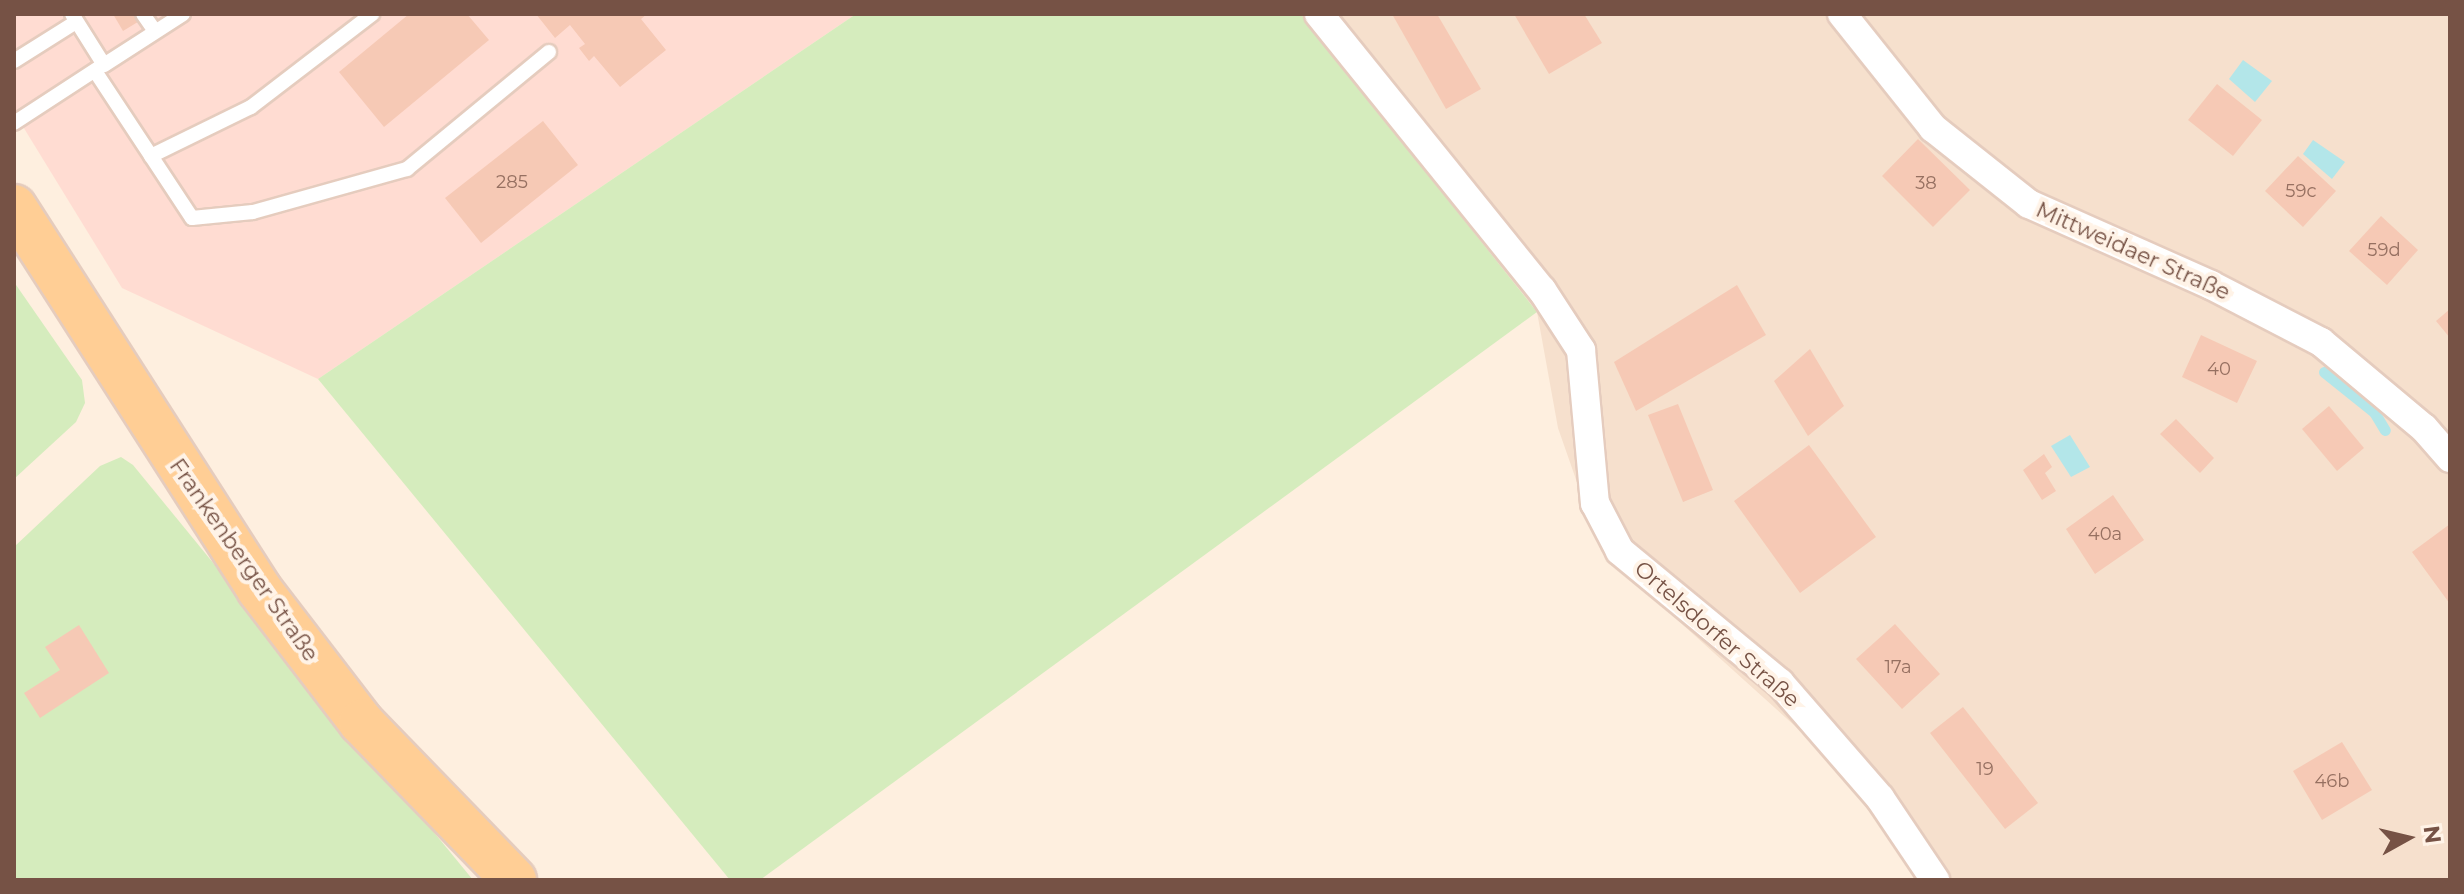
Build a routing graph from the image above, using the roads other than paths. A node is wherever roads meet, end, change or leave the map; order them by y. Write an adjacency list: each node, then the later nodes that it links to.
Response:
1 (143, 14): 7 (lane)
2 (183, 14): 7 (lane)
3 (372, 14): 12 (lane)
4 (1319, 14): 16 (street, Ortelsdorfer Straße)
5 (1842, 14): 14 (street, Mittweidaer Straße)
6 (74, 18): 9 (lane); 10 (lane)
7 (155, 31): 10 (lane)
8 (549, 52): 12 (lane)
9 (14, 61)
10 (99, 68): 11 (lane); 12 (lane)
11 (14, 123)
12 (151, 156)
13 (14, 207): 15 (main road, Frankenberger Straße)
14 (2450, 458)
15 (514, 880)
16 (1935, 880)

